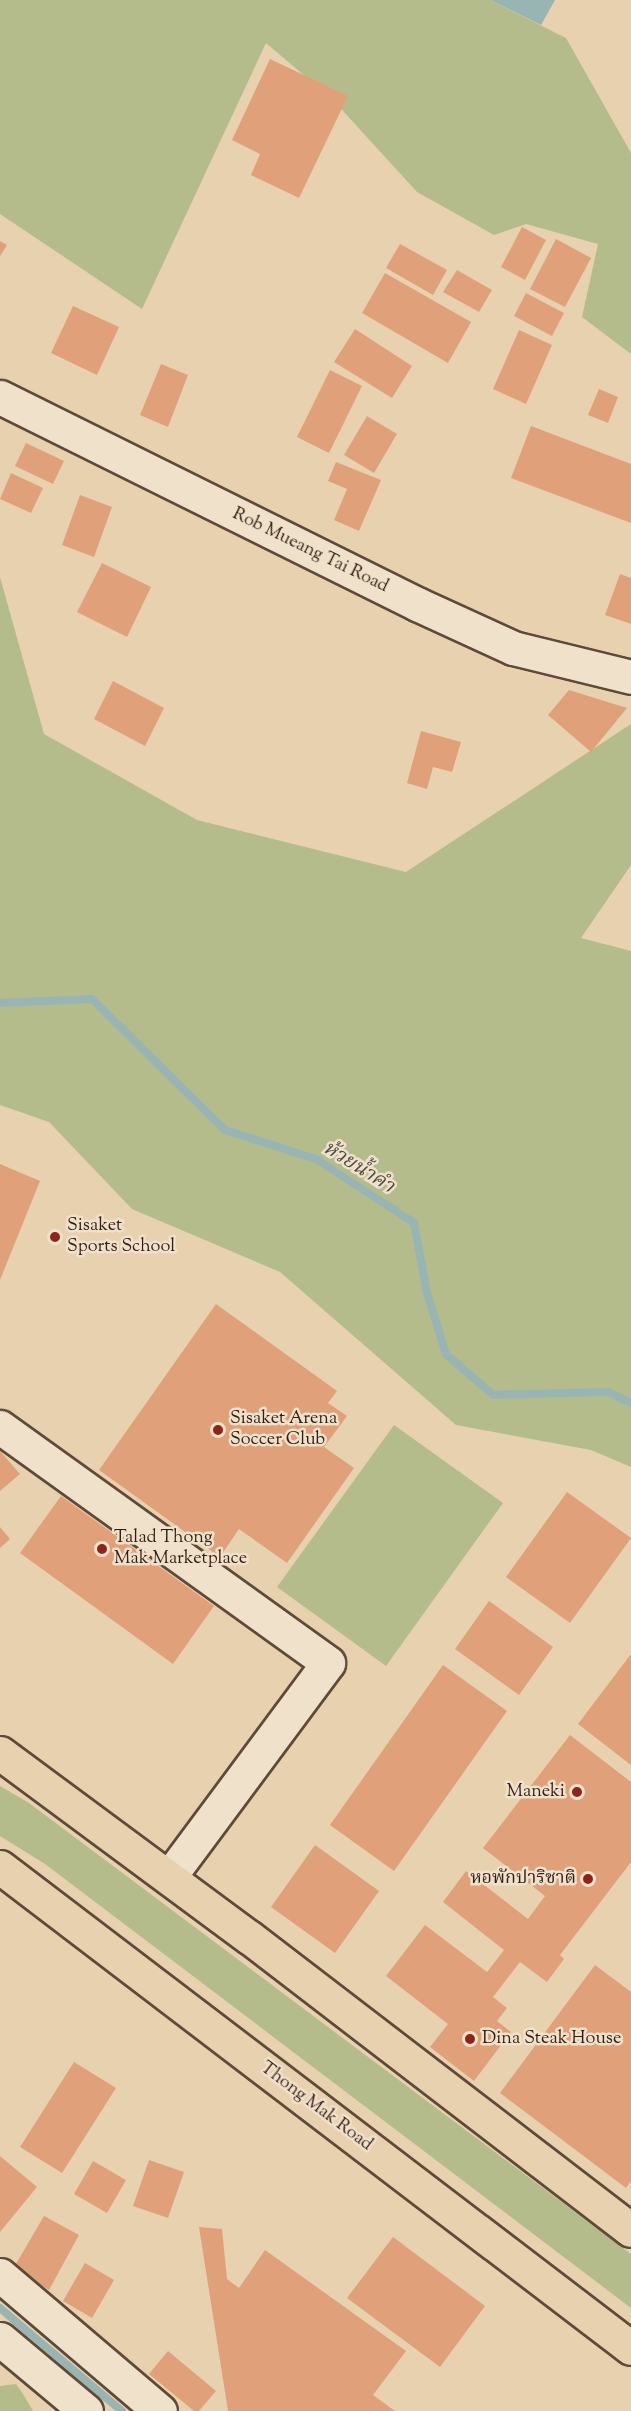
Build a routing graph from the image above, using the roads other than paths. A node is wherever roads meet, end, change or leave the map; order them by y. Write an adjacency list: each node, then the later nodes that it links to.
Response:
1 (0, 397): 2 (street, Rob Mueang Tai Road)
2 (631, 677)
3 (0, 1427): 6 (street)
4 (0, 1753): 6 (main road)
5 (0, 1867): 10 (main road, Thong Mak Road)
6 (169, 1877): 7 (main road)
7 (631, 2230)
8 (0, 2275): 12 (street)
9 (0, 2339): 11 (street)
10 (631, 2348)
11 (86, 2411)
12 (160, 2411)

